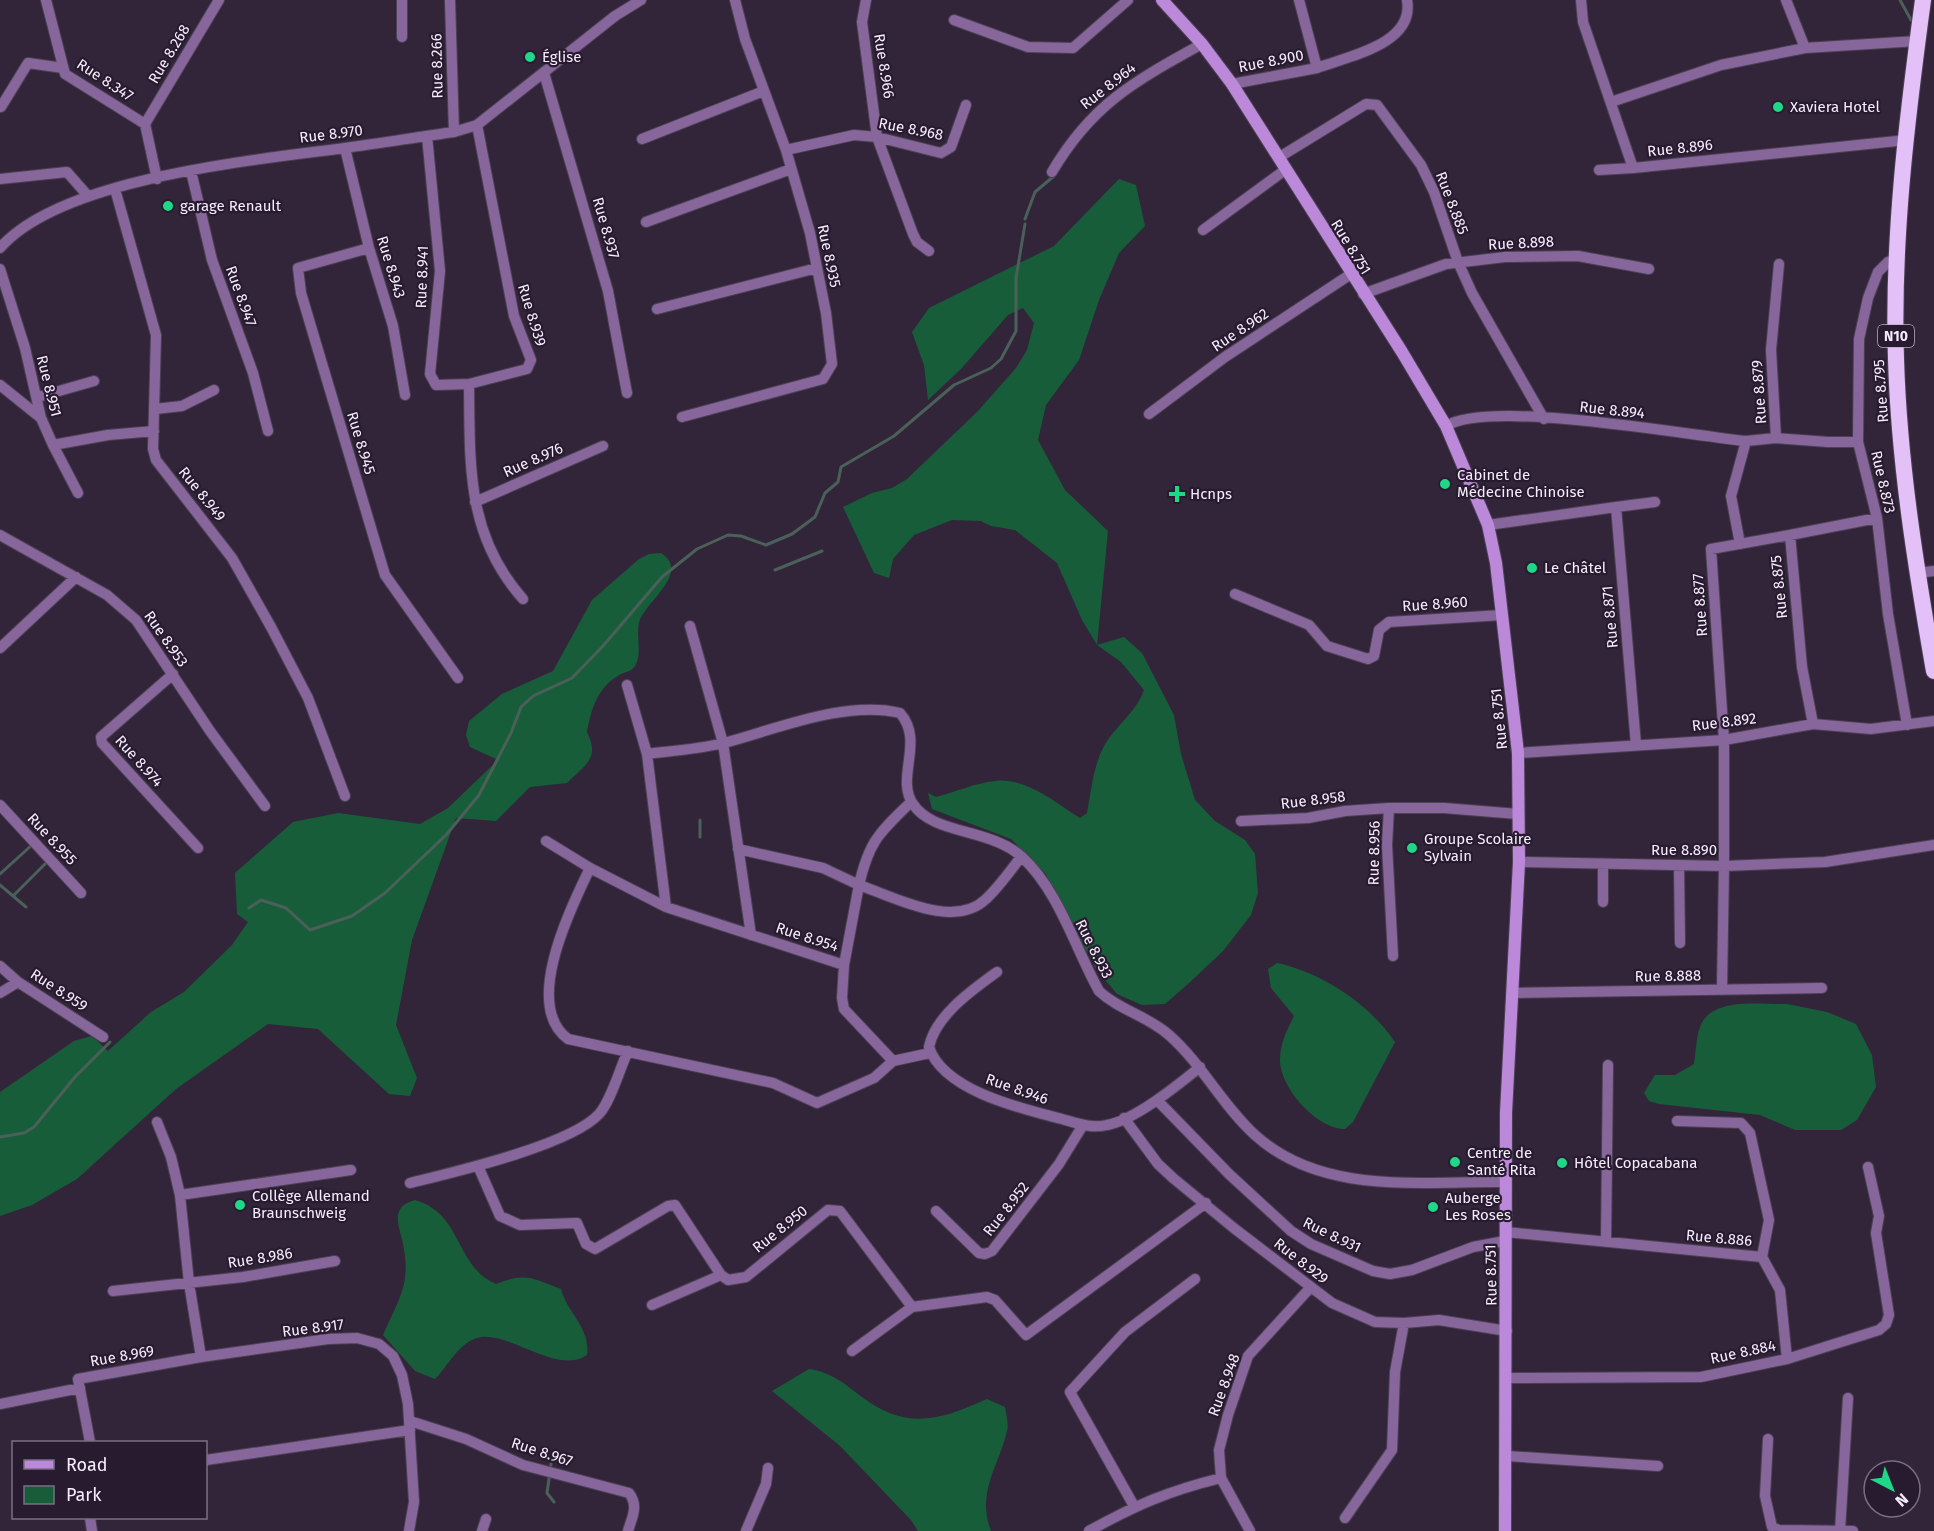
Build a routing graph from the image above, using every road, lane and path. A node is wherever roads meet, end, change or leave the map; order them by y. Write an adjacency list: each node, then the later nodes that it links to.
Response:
1 (46, 0): 20 (street, Rue 8.347)
2 (219, 0): 28 (street, Rue 8.268)
3 (402, 0): 16 (street)
4 (450, 0): 30 (street, Rue 8.266)
5 (641, 0): 22 (street, Rue 8.970)
6 (735, 0): 24 (street, Rue 8.935)
7 (866, 0): 32 (street, Rue 8.966)
8 (1128, 0): 15 (street)
9 (1163, 0): 18 (main road, Rue 8.751)
10 (1299, 0): 21 (street, Rue 8.900)
11 (1407, 0): 21 (street)
12 (1581, 0): 25 (street, Rue 8.896)
13 (1786, 0): 19 (street)
14 (1923, 0): 17 (highway, Rue 8.795 / N10)
15 (954, 20)
16 (402, 37)
17 (1917, 41): 19 (street); 34 (highway, Rue 8.795 / N10)
18 (1202, 44): 23 (main road, Rue 8.751); 43 (street, Rue 8.964)
19 (1805, 48): 25 (street)
20 (63, 68): 27 (street); 28 (street, Rue 8.347)
21 (1317, 68): 23 (street, Rue 8.900)
22 (544, 73): 29 (street, Rue 8.970); 66 (street, Rue 8.937)
23 (1232, 84): 37 (main road, Rue 8.751)
24 (764, 92): 33 (street); 36 (street, Rue 8.935)
25 (1611, 102): 38 (street, Rue 8.896)
26 (966, 105): 32 (street, Rue 8.968)
27 (1, 107)
28 (145, 124): 45 (street)
29 (477, 125): 30 (street, Rue 8.970); 63 (street, Rue 8.939)
30 (454, 132): 31 (street, Rue 8.970)
31 (428, 136): 35 (street, Rue 8.970); 63 (street, Rue 8.941)
32 (878, 137): 36 (street, Rue 8.968); 52 (street, Rue 8.966)
33 (642, 139)
34 (1906, 140): 38 (street, Rue 8.896); 53 (highway, Rue 8.795 / N10)
35 (345, 148): 42 (street, Rue 8.970); 51 (street, Rue 8.943)
36 (786, 150): 39 (street, Rue 8.935)
37 (1278, 158): 40 (main road, Rue 8.751); 54 (street, Rue 8.885)
38 (1633, 168): 41 (street)
39 (791, 169): 48 (street); 56 (street, Rue 8.935)
40 (1285, 170): 49 (street); 59 (main road, Rue 8.751)
41 (1599, 170)
42 (191, 171): 45 (street, Rue 8.970); 76 (street, Rue 8.947)
43 (1052, 172)
44 (0, 179): 47 (street)
45 (157, 179): 46 (street, Rue 8.970)
46 (116, 189): 47 (street, Rue 8.970); 69 (street, Rue 8.949)
47 (88, 196): 50 (street, Rue 8.970)
48 (646, 222)
49 (1203, 230)
50 (0, 248)
51 (369, 248): 67 (street, Rue 8.943); 101 (street, Rue 8.945)
52 (929, 251)
53 (1897, 258): 79 (street, Rue 8.873); 92 (highway, Rue 8.795 / N10)
54 (1458, 262): 58 (street, Rue 8.898); 60 (street, Rue 8.898); 73 (street, Rue 8.885)
55 (1779, 264): 77 (street, Rue 8.879)
56 (817, 268): 61 (street); 71 (street, Rue 8.935)
57 (0, 269): 68 (street, Rue 8.951)
58 (1649, 269)
59 (1351, 274): 60 (main road, Rue 8.751); 70 (street, Rue 8.962)
60 (1363, 294): 74 (main road, Rue 8.751)
61 (657, 309)
62 (94, 381): 68 (street)
63 (468, 384): 83 (street)
64 (0, 385): 72 (street)
65 (214, 390): 69 (street)
66 (627, 393)
67 (405, 395)
68 (38, 397): 72 (street, Rue 8.951)
69 (154, 409): 75 (street, Rue 8.949)
70 (1149, 414)
71 (682, 417)
72 (41, 418): 80 (street, Rue 8.951)
73 (1544, 419): 74 (street, Rue 8.894); 78 (street, Rue 8.894)
74 (1446, 426): 87 (main road, Rue 8.751)
75 (154, 431): 80 (street); 111 (street, Rue 8.949)
76 (268, 431)
77 (1776, 438): 78 (street, Rue 8.894); 79 (street, Rue 8.879)
78 (1746, 441): 90 (street)
79 (1858, 442): 86 (street, Rue 8.873)
80 (53, 445): 82 (street, Rue 8.951)
81 (603, 446): 83 (street, Rue 8.976)
82 (78, 494)
83 (475, 502): 95 (street)
84 (1655, 502): 85 (street)
85 (1616, 507): 87 (street); 108 (street, Rue 8.871)
86 (1877, 518): 89 (street, Rue 8.875); 105 (street, Rue 8.873)
87 (1488, 525): 96 (main road, Rue 8.751)
88 (0, 535): 93 (street, Rue 8.953)
89 (1790, 535): 90 (street, Rue 8.877); 104 (street, Rue 8.875)
90 (1740, 544): 106 (street, Rue 8.877)
91 (1934, 571): 92 (street)
92 (1917, 573): 99 (highway, Rue 8.795 / N10)
93 (76, 578): 98 (street); 100 (street, Rue 8.953)
94 (1235, 594): 96 (street, Rue 8.960)
95 (523, 599)
96 (1502, 615): 109 (main road, Rue 8.751)
97 (690, 626): 107 (street)
98 (0, 648)
99 (1934, 671)
100 (173, 674): 114 (street, Rue 8.953); 120 (street, Rue 8.974)
101 (458, 678)
102 (627, 685): 110 (street)
103 (1934, 721): 105 (street, Rue 8.892)
104 (1813, 724): 105 (street, Rue 8.892); 106 (street, Rue 8.892)
105 (1907, 725)
106 (1724, 740): 108 (street, Rue 8.892); 126 (street, Rue 8.890)
107 (723, 744): 110 (street); 112 (street); 121 (street)
108 (1636, 745): 109 (street, Rue 8.892)
109 (1518, 753): 116 (main road, Rue 8.751)
110 (647, 754): 131 (street)
111 (345, 796)
112 (911, 802): 122 (street, Rue 8.933); 128 (street, Rue 8.954)
113 (0, 805): 129 (street, Rue 8.955)
114 (265, 806)
115 (1389, 808): 116 (street, Rue 8.956); 117 (street, Rue 8.958); 134 (street, Rue 8.956)
116 (1518, 814): 123 (main road, Rue 8.751)
117 (1241, 821)
118 (546, 841): 127 (street, Rue 8.954)
119 (1934, 845): 126 (street)
120 (198, 848)
121 (738, 849): 128 (street); 132 (street)
122 (1022, 857): 128 (street); 148 (street, Rue 8.933)
123 (1519, 862): 124 (street, Rue 8.890); 142 (main road, Rue 8.751)
124 (1603, 864): 125 (street, Rue 8.890); 130 (street)
125 (1679, 866): 126 (street, Rue 8.890); 133 (street)
126 (1724, 866): 140 (street)
127 (590, 868): 131 (street, Rue 8.954); 144 (street)
128 (859, 885): 135 (street, Rue 8.954)
129 (81, 892)
130 (1603, 902)
131 (666, 907): 132 (street, Rue 8.954)
132 (751, 934): 135 (street, Rue 8.954)
133 (1680, 943)
134 (1393, 956)
135 (844, 965): 146 (street)
136 (0, 966): 138 (street, Rue 8.959)
137 (997, 972): 145 (street)
138 (18, 982): 141 (street); 143 (street, Rue 8.959)
139 (1822, 987): 140 (street, Rue 8.888)
140 (1722, 988): 142 (street, Rue 8.888)
141 (0, 993)
142 (1513, 993): 157 (main road, Rue 8.751)
143 (103, 1037)
144 (628, 1051): 146 (street); 154 (street)
145 (930, 1053): 146 (street); 153 (street, Rue 8.946)
146 (893, 1061)
147 (1608, 1065): 163 (street)
148 (1200, 1067): 149 (street, Rue 8.946); 157 (street, Rue 8.933)
149 (1157, 1100): 150 (street, Rue 8.946); 162 (street, Rue 8.931)
150 (1124, 1118): 153 (street, Rue 8.946); 160 (street, Rue 8.929)
151 (1677, 1121): 164 (street, Rue 8.886)
152 (157, 1122): 159 (street)
153 (1083, 1125): 161 (street, Rue 8.952)
154 (478, 1166): 158 (street); 166 (street)
155 (1868, 1167): 177 (street, Rue 8.884)
156 (351, 1170): 159 (street)
157 (1505, 1182): 162 (main road, Rue 8.751)
158 (410, 1183)
159 (180, 1195): 168 (street)
160 (1206, 1203): 169 (street, Rue 8.929); 172 (street)
161 (936, 1211)
162 (1506, 1237): 163 (street, Rue 8.886); 174 (main road, Rue 8.751)
163 (1606, 1242): 164 (street, Rue 8.886)
164 (1762, 1257): 177 (street)
165 (335, 1261): 168 (street, Rue 8.986)
166 (721, 1275): 171 (street); 172 (street, Rue 8.950)
167 (1195, 1279): 190 (street)
168 (189, 1283): 170 (street, Rue 8.986); 176 (street)
169 (1310, 1288): 173 (street, Rue 8.929); 189 (street, Rue 8.948)
170 (113, 1292)
171 (652, 1305)
172 (912, 1307): 175 (street)
173 (1404, 1323): 174 (street, Rue 8.929); 191 (street)
174 (1507, 1331): 178 (main road, Rue 8.751)
175 (852, 1351)
176 (201, 1357): 179 (street, Rue 8.969); 182 (street, Rue 8.917)
177 (1787, 1359): 178 (street, Rue 8.884)
178 (1508, 1378): 185 (main road, Rue 8.751)
179 (80, 1388): 181 (street); 184 (street, Rue 8.969)
180 (1848, 1398): 193 (street)
181 (0, 1404)
182 (410, 1426): 186 (street); 194 (street, Rue 8.917); 196 (street, Rue 8.967)
183 (1768, 1439): 193 (street)
184 (90, 1441)
185 (1507, 1456): 187 (street); 200 (main road, Rue 8.751)
186 (207, 1460)
187 (1658, 1466)
188 (768, 1468): 197 (street)
189 (1221, 1478): 190 (street); 199 (street)
190 (1134, 1506): 198 (street)
191 (1345, 1518)
192 (486, 1519): 195 (street)
193 (1840, 1530): 201 (street)
194 (409, 1531)
195 (482, 1531)
196 (628, 1531)
197 (746, 1531)
198 (1089, 1531)
199 (1250, 1531)
200 (1505, 1531)
201 (1853, 1531)

